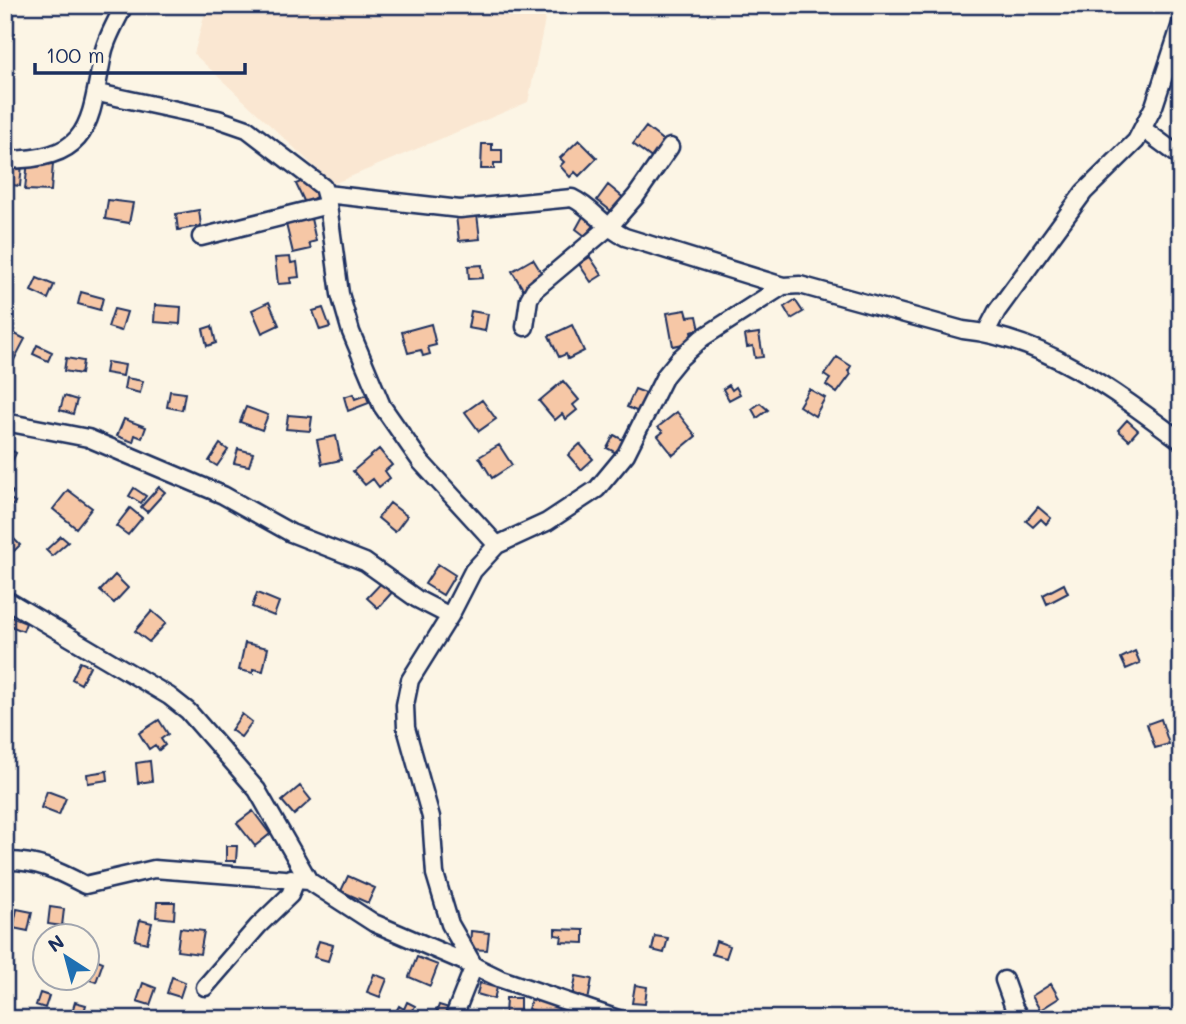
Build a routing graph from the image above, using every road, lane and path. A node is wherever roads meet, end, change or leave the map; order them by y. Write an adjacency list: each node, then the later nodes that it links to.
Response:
1 (124, 5): 3 (street)
2 (1181, 24): 4 (street)
3 (98, 93): 7 (street); 8 (street)
4 (1143, 129): 6 (street); 13 (street)
5 (670, 147): 9 (street)
6 (1181, 157)
7 (5, 160)
8 (327, 199): 9 (street); 10 (street); 16 (street)
9 (609, 227): 11 (street); 12 (street)
10 (201, 237)
11 (783, 286): 13 (street); 16 (street)
12 (525, 327)
13 (986, 332): 15 (street)
14 (5, 422): 18 (street)
15 (1181, 440)
16 (497, 545): 18 (street)
17 (5, 598): 21 (street)
18 (450, 616): 22 (street)
19 (5, 861): 20 (street)
20 (291, 878): 21 (street); 24 (street)
21 (309, 881): 22 (street)
22 (474, 966): 25 (street); 26 (street)
23 (1004, 980): 27 (street)
24 (205, 987)
25 (453, 1019)
26 (618, 1019)
27 (1021, 1019)

